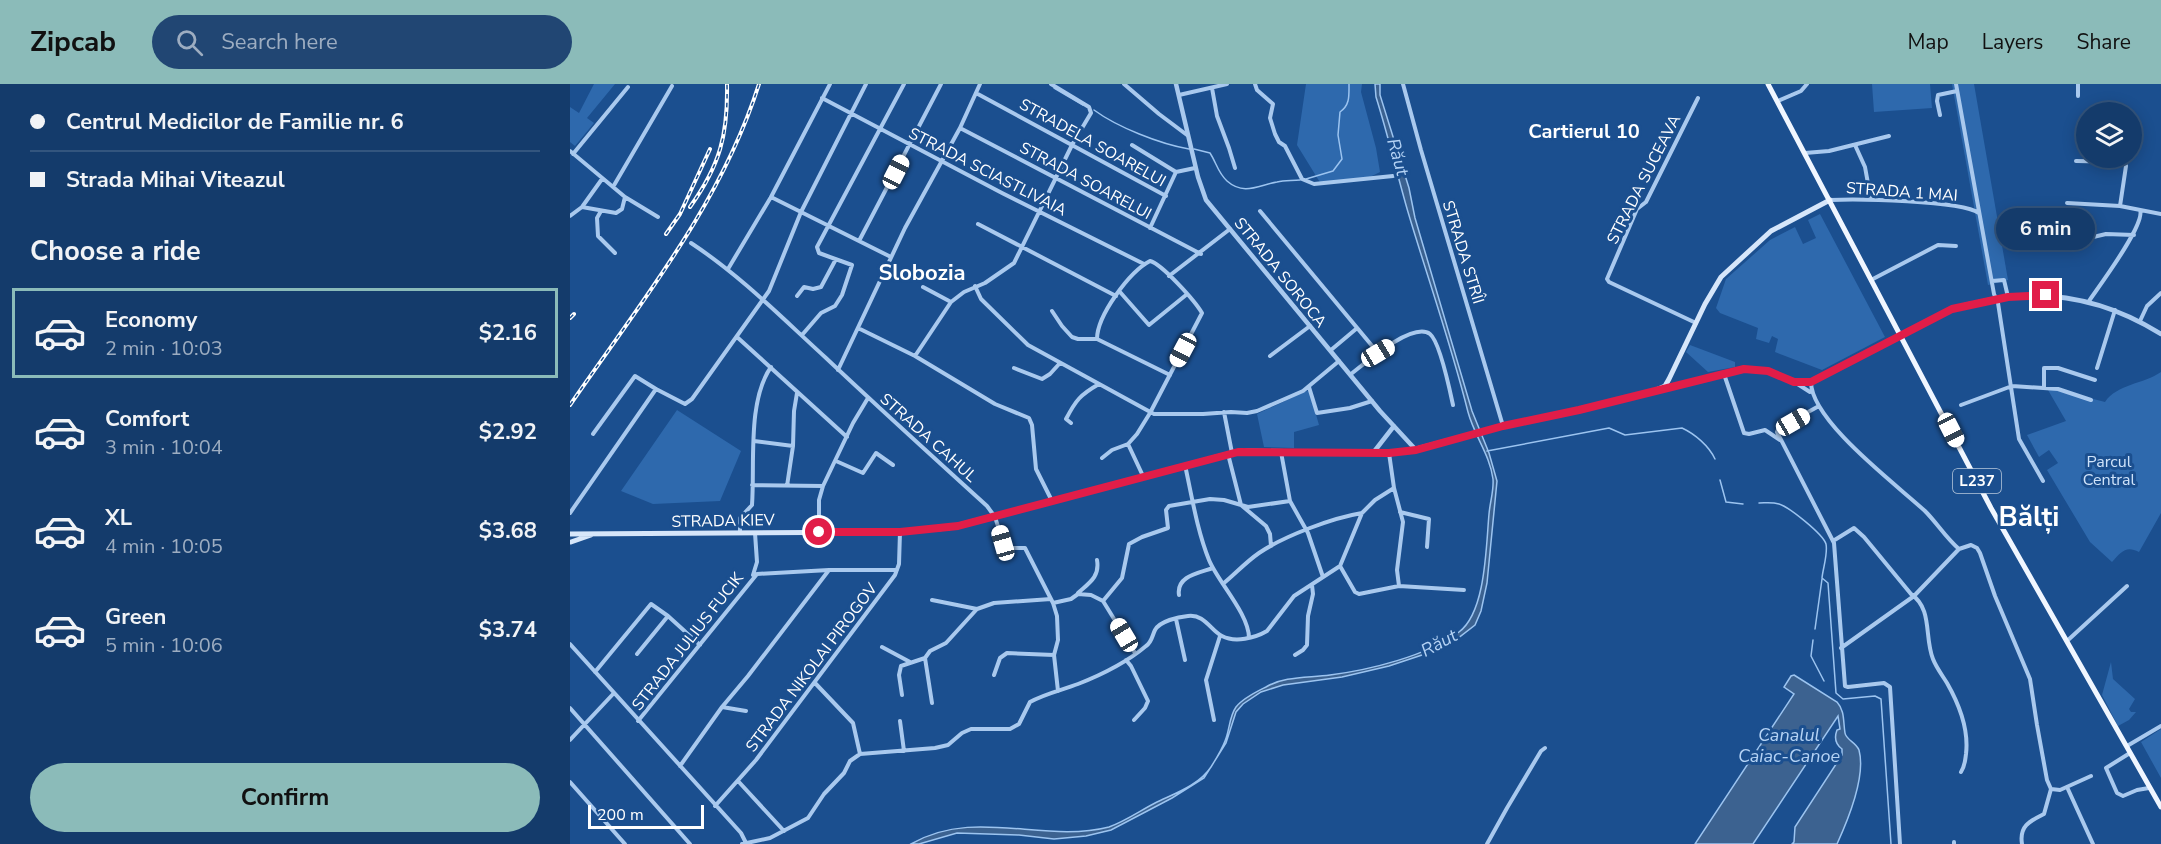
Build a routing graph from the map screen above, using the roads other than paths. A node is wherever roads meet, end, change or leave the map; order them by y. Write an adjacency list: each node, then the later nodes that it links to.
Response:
1 (830, 84): 23 (street)
2 (866, 84): 26 (street)
3 (904, 84): 29 (street)
4 (941, 84): 32 (street)
5 (980, 84): 20 (street)
6 (1051, 84): 33 (street)
7 (1176, 84): 21 (street, STRADA SOROCA)
8 (1227, 84): 18 (street)
9 (1256, 84): 43 (street)
10 (1403, 84): 140 (street, STRADA STRÎI)
11 (1768, 84): 25 (main road)
12 (1807, 84): 25 (street)
13 (1956, 84): 19 (street)
14 (2078, 84): 22 (street)
15 (1127, 85): 30 (street)
16 (672, 86): 46 (street)
17 (628, 87): 36 (street)
18 (1212, 88): 21 (street); 40 (street)
19 (1958, 91): 27 (street); 60 (street)
20 (976, 93): 28 (street); 33 (street, STRADELA SOARELUI)
21 (1179, 95): 30 (street, STRADA SOROCA)
22 (2078, 96)
23 (822, 98): 26 (street, STRADA SCIASTLIVAIA); 49 (street)
24 (1698, 98): 97 (street, STRADA SUCEAVA)
25 (1778, 101): 37 (main road)
26 (850, 114): 29 (street, STRADA SCIASTLIVAIA); 59 (street)
27 (1940, 115)
28 (960, 128): 38 (street); 44 (street, STRADA SOARELUI)
29 (880, 129): 32 (street, STRADA SCIASTLIVAIA); 65 (street)
30 (1187, 135): 39 (street, STRADA SOROCA)
31 (1889, 136): 35 (street)
32 (910, 144): 38 (street, STRADA SCIASTLIVAIA); 69 (street)
33 (1072, 145): 44 (street); 48 (street, STRADELA SOARELUI)
34 (1132, 145): 42 (street)
35 (1855, 145): 37 (street); 51 (street)
36 (571, 152): 45 (street)
37 (1805, 153): 50 (main road)
38 (942, 162): 57 (street, STRADA SCIASTLIVAIA); 76 (street)
39 (1196, 168): 42 (street); 67 (street, STRADA SOROCA)
40 (1234, 168)
41 (2125, 168): 53 (street)
42 (1176, 172): 48 (street)
43 (1393, 176)
44 (1055, 178): 57 (street); 66 (street, STRADA SOARELUI)
45 (602, 179): 46 (street); 54 (street)
46 (613, 187): 47 (street)
47 (625, 196): 56 (street); 63 (street)
48 (1166, 196): 66 (street, STRADELA SOARELUI)
49 (771, 197): 59 (street); 79 (street)
50 (1830, 200): 51 (street, STRADA 1 MAI); 81 (main road); 97 (main road, STRADA 1 MAI)
51 (1871, 200): 60 (street, STRADA 1 MAI)
52 (2067, 203): 53 (street)
53 (2120, 206): 55 (street)
54 (582, 207): 56 (street); 62 (street)
55 (2140, 210): 61 (street); 68 (street)
56 (601, 211): 74 (street)
57 (1039, 211): 73 (street); 78 (street, STRADA SCIASTLIVAIA)
58 (1260, 211): 100 (street)
59 (801, 212): 65 (street); 91 (street)
60 (1980, 213): 82 (street)
61 (2161, 214)
62 (570, 216)
63 (658, 217)
64 (978, 224): 73 (street)
65 (828, 226): 69 (street); 77 (street)
66 (1150, 228): 75 (street, STRADA SOARELUI)
67 (1231, 229): 75 (street); 98 (street, STRADA SOROCA)
68 (2134, 235): 71 (street); 93 (street)
69 (859, 241): 76 (street)
70 (691, 243): 79 (street, STRADA CAHUL)
71 (2059, 245)
72 (1956, 246): 81 (street)
73 (1022, 248): 83 (street); 86 (street)
74 (615, 253)
75 (1200, 254): 80 (street)
76 (891, 257): 99 (street)
77 (836, 259): 88 (street); 102 (street)
78 (1144, 264): 80 (street, STRADA SCIASTLIVAIA); 86 (street)
79 (728, 269): 91 (street, STRADA CAHUL)
80 (1169, 276): 87 (street)
81 (1871, 280): 103 (main road)
82 (1992, 281): 89 (street); 90 (street)
83 (975, 286): 92 (street); 111 (street)
84 (923, 287): 92 (street)
85 (2161, 293): 96 (street)
86 (1118, 294): 87 (street); 105 (street)
87 (1186, 295): 118 (street)
88 (797, 296)
89 (2008, 297): 90 (street); 93 (street)
90 (1997, 299): 103 (street); 123 (street)
91 (763, 300): 102 (street, STRADA CAHUL); 104 (street)
92 (951, 302): 108 (street)
93 (2089, 302): 94 (street)
94 (2115, 310): 96 (street); 114 (street)
95 (1052, 311): 105 (street)
96 (2140, 321): 101 (street)
97 (1696, 323): 126 (main road, STRADA 1 MAI)
98 (1310, 326): 106 (street, STRADA SOROCA); 109 (street)
99 (858, 328): 108 (street); 115 (street)
100 (1356, 329): 106 (street); 107 (street)
101 (2161, 334)
102 (802, 335): 115 (street, STRADA CAHUL)
103 (1900, 336): 121 (street, STRADA KIEV); 205 (main road, L237)
104 (737, 337): 112 (street); 127 (street)
105 (1097, 339): 118 (street)
106 (1331, 350): 110 (street, STRADA SOROCA)
107 (1378, 353): 116 (street); 133 (street)
108 (915, 356): 164 (street)
109 (1270, 356)
110 (1339, 360): 116 (street, STRADA SOROCA); 124 (street)
111 (1060, 363): 113 (street); 122 (street)
112 (771, 367): 129 (street); 144 (street)
113 (1014, 368)
114 (2097, 368)
115 (838, 370): 130 (street, STRADA CAHUL)
116 (1351, 374): 132 (street, STRADA SOROCA)
117 (1724, 374): 120 (street, STRADA KIEV); 126 (street, STRADA KIEV); 143 (street)
118 (1170, 375): 137 (street)
119 (2095, 380): 125 (street)
120 (1794, 382): 121 (street, STRADA KIEV); 128 (street)
121 (1811, 382): 128 (street)
122 (1099, 384): 137 (street); 138 (street)
123 (2012, 386): 125 (street); 134 (street); 157 (street)
124 (1309, 387): 132 (street); 136 (street)
125 (2044, 387): 131 (street)
126 (1662, 388): 140 (main road, STRADA KIEV)
127 (656, 389): 141 (street); 167 (street)
128 (1811, 392): 135 (street)
129 (797, 393): 142 (street); 146 (street)
130 (868, 398): 142 (street); 169 (street, STRADA CAHUL)
131 (2091, 400)
132 (1372, 401): 139 (street, STRADA SOROCA)
133 (1454, 405)
134 (1961, 405)
135 (1819, 406): 143 (street); 181 (street)
136 (1224, 412): 137 (street); 151 (street)
137 (1150, 413): 145 (street)
138 (1071, 423)
139 (1394, 426): 147 (street, STRADA SOROCA); 149 (street)
140 (1503, 426): 147 (main road, STRADA KIEV)
141 (593, 434)
142 (847, 437): 153 (street)
143 (1780, 440): 177 (street)
144 (754, 441): 146 (street); 158 (street)
145 (1128, 444): 152 (street); 156 (street)
146 (793, 446): 159 (street)
147 (1416, 450): 150 (main road, STRADA KIEV)
148 (1281, 451): 149 (main road, STRADA KIEV); 151 (main road, STRADA KIEV); 163 (street)
149 (1373, 453): 150 (main road, STRADA KIEV)
150 (1389, 453): 161 (street)
151 (1230, 454): 155 (main road, STRADA KIEV); 165 (street)
152 (1102, 458)
153 (836, 461): 154 (street); 160 (street)
154 (893, 465)
155 (1185, 465): 156 (main road, STRADA KIEV); 162 (street)
156 (1144, 477): 164 (main road, STRADA KIEV)
157 (2043, 481)
158 (752, 485): 159 (street); 173 (street)
159 (787, 486): 160 (street)
160 (823, 486): 171 (street)
161 (1394, 488): 166 (street); 168 (street)
162 (1193, 501): 165 (street); 184 (street); 199 (street)
163 (1290, 501): 165 (street); 170 (street)
164 (1052, 502): 169 (main road, STRADA KIEV)
165 (1241, 506): 179 (street)
166 (1400, 512): 180 (street); 191 (street)
167 (570, 513)
168 (1362, 513): 170 (street); 183 (street)
169 (996, 517): 172 (main road, STRADA KIEV); 198 (street, STRADA CAHUL)
170 (1307, 530): 179 (street); 187 (street)
171 (819, 532): 172 (main road, STRADA KIEV); 174 (main road, STRADA KIEV)
172 (900, 532): 186 (street)
173 (740, 533): 174 (main road, STRADA KIEV); 176 (main road, STRADA KIEV)
174 (754, 533): 188 (street)
175 (570, 535): 176 (main road, STRADA KIEV); 178 (main road)
176 (592, 535): 178 (main road, STRADA KIEV)
177 (1833, 541): 196 (street); 209 (street)
178 (571, 543)
179 (1271, 546): 189 (street)
180 (1427, 547)
181 (1959, 549): 196 (street); 247 (street)
182 (1097, 560): 194 (street)
183 (1340, 566): 187 (street); 191 (street)
184 (1213, 568): 189 (street); 195 (street)
185 (828, 570): 186 (street, STRADA JULIUS FUCIK); 188 (street, STRADA JULIUS FUCIK); 225 (street)
186 (897, 570): 220 (street, STRADA NIKOLAI PIROGOV)
187 (1323, 577): 190 (street)
188 (752, 579): 207 (street, STRADA JULIUS FUCIK)
189 (1224, 583): 204 (street)
190 (1312, 584): 204 (street); 213 (street)
191 (1399, 586): 193 (street)
192 (2127, 586): 205 (street)
193 (1464, 590)
194 (1078, 594): 198 (street); 199 (street)
195 (1179, 596)
196 (1914, 596): 209 (street); 241 (street)
197 (933, 600): 200 (street)
198 (1052, 601): 200 (street); 212 (street, STRADA CAHUL)
199 (1103, 601): 210 (street)
200 (977, 609): 214 (street)
201 (668, 616): 207 (street); 211 (street); 218 (street)
202 (1176, 618): 203 (street); 210 (street); 216 (street)
203 (1220, 636): 204 (street); 229 (street)
204 (1250, 638)
205 (2067, 641): 235 (main road, L237)
206 (570, 644): 218 (street)
207 (700, 645): 230 (street, STRADA JULIUS FUCIK)
208 (882, 647): 217 (street)
209 (1841, 648): 255 (street)
210 (1135, 653): 215 (street)
211 (638, 654)
212 (1054, 655): 219 (street); 221 (street, STRADA CAHUL)
213 (1295, 655)
214 (925, 658): 217 (street); 224 (street)
215 (1125, 660): 221 (street); 228 (street)
216 (1185, 660)
217 (911, 662): 223 (street)
218 (595, 672): 222 (street)
219 (994, 675)
220 (815, 683): 239 (street); 243 (street, STRADA NIKOLAI PIROGOV)
221 (1058, 691): 237 (street)
222 (614, 693): 230 (street); 232 (street)
223 (902, 695)
224 (932, 703)
225 (722, 707): 227 (street); 240 (street)
226 (570, 708): 232 (street)
227 (746, 711)
228 (1134, 720)
229 (1214, 720)
230 (638, 721): 240 (street)
231 (900, 721): 237 (street)
232 (585, 724): 234 (street); 253 (street)
233 (2161, 726): 235 (street)
234 (570, 740)
235 (2126, 744): 238 (main road, L237)
236 (1545, 748): 254 (street)
237 (904, 751): 239 (street)
238 (2130, 752): 246 (main road, L237); 246 (street)
239 (860, 754): 250 (street)
240 (680, 766): 248 (street)
241 (1961, 772)
242 (2091, 776): 245 (street)
243 (738, 781): 248 (street, STRADA NIKOLAI PIROGOV); 250 (street)
244 (570, 782): 252 (street)
245 (2067, 787): 247 (street); 257 (street)
246 (2150, 788): 249 (main road, L237)
247 (2051, 789): 256 (street)
248 (715, 806): 251 (street)
249 (2161, 807)
250 (784, 831): 251 (street)
251 (744, 843)
252 (625, 844)
253 (690, 844)
254 (1487, 844)
255 (1900, 844)
256 (2022, 844)
257 (2093, 844)

